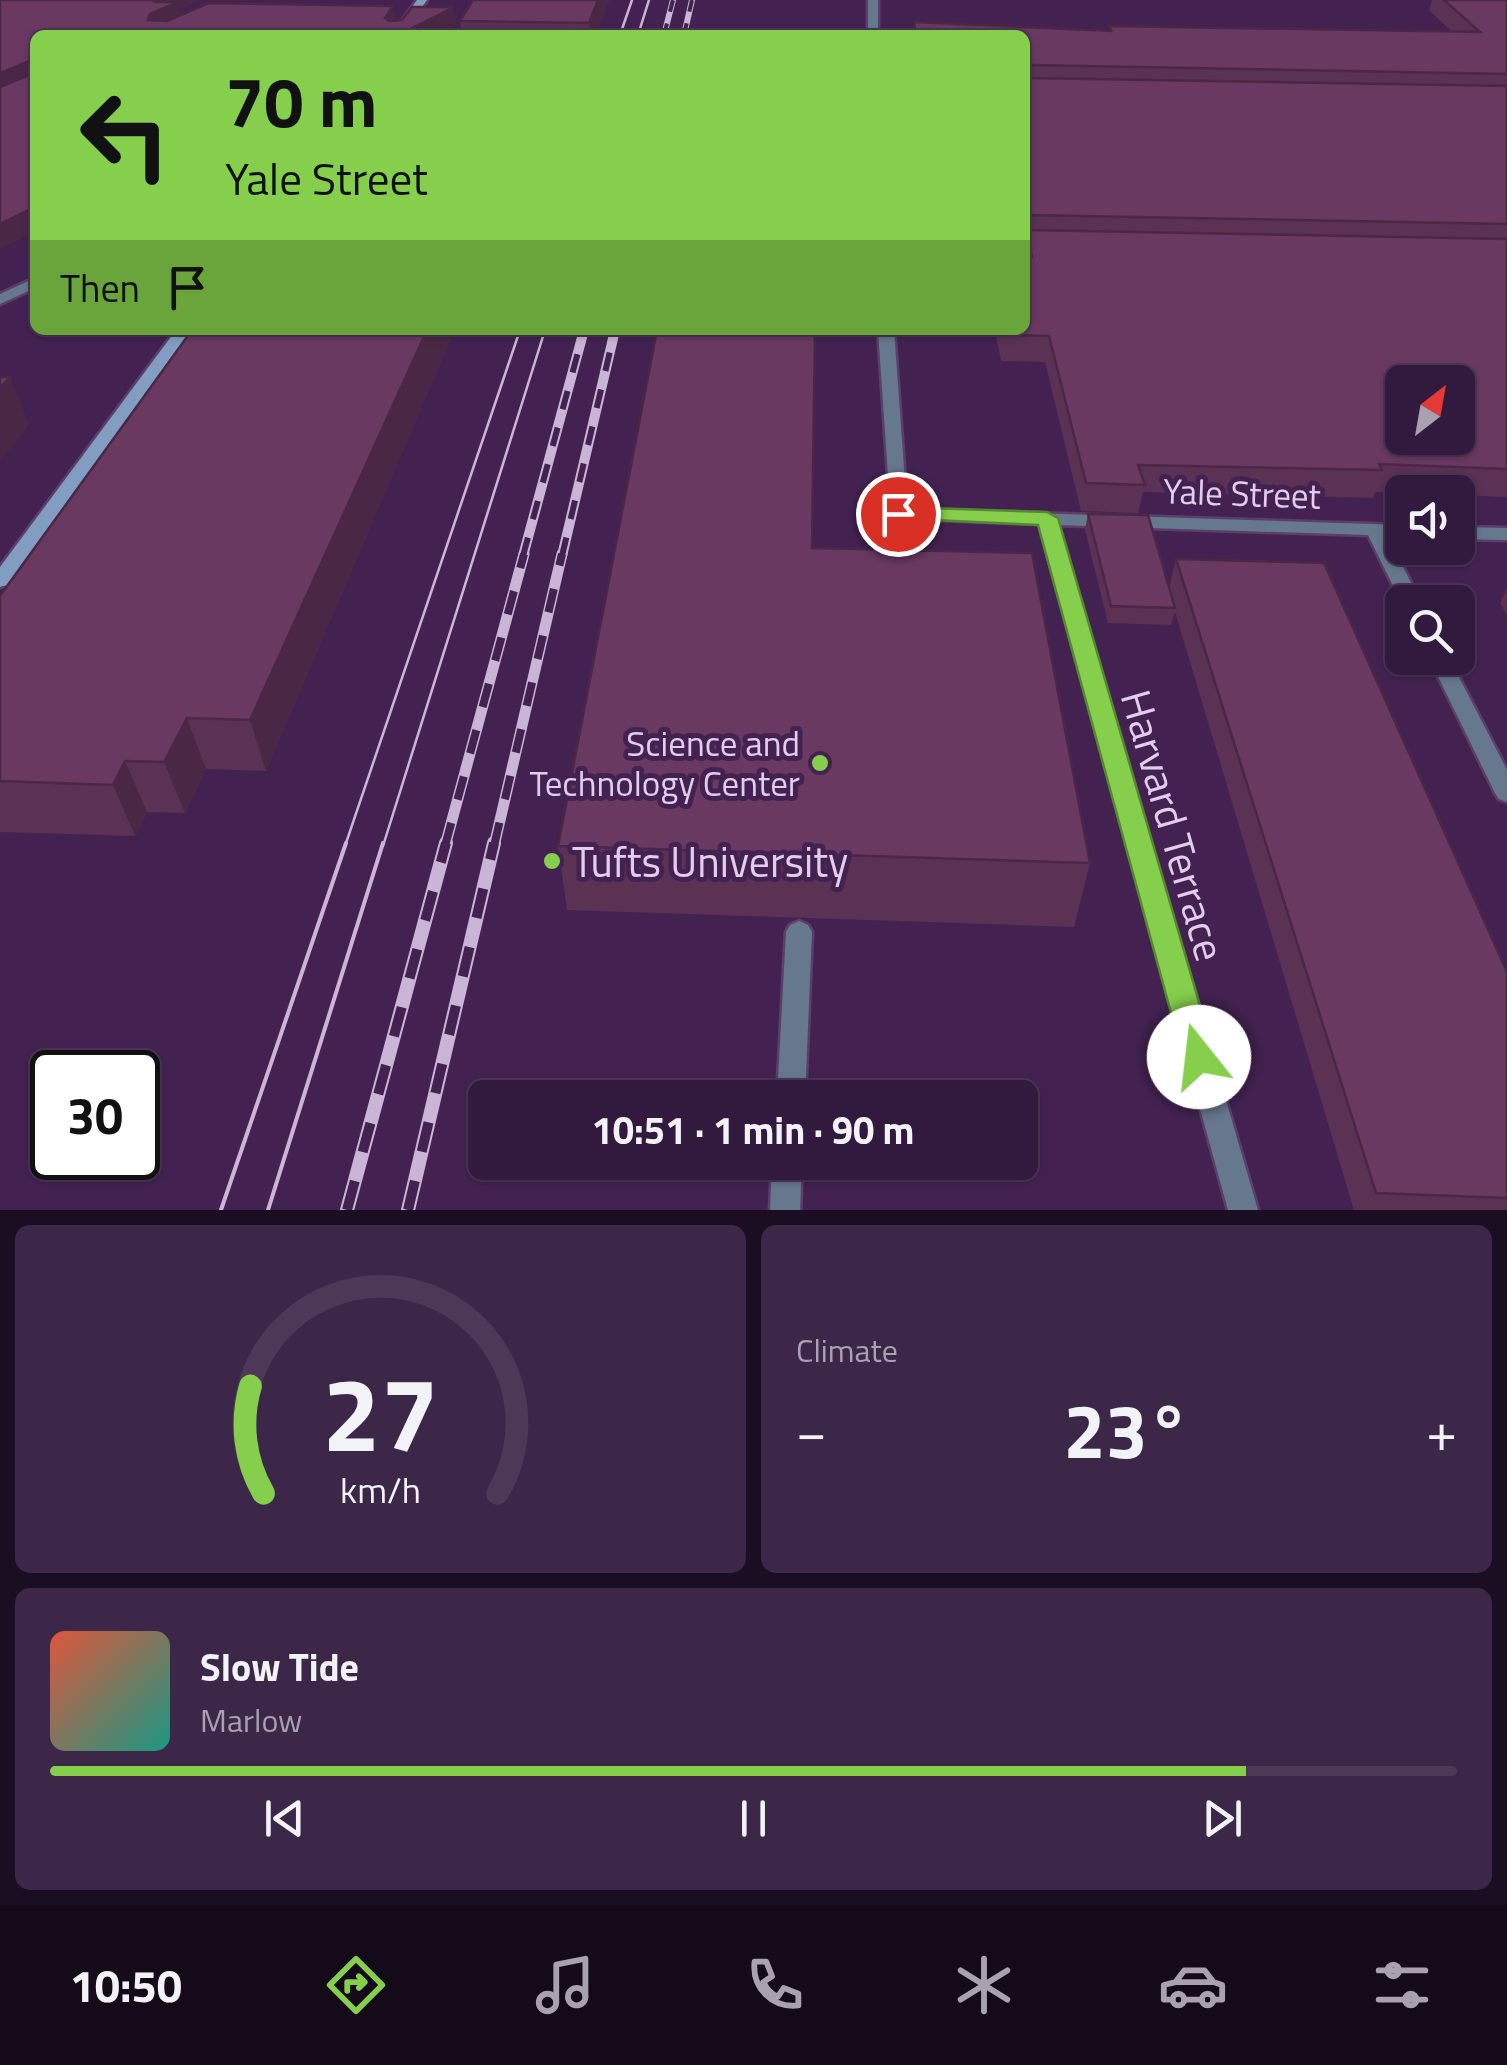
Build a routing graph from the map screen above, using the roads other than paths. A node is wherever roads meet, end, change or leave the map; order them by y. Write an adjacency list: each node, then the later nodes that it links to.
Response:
1 (422, 0): 3 (street)
2 (872, 0): 4 (street)
3 (400, 30)
4 (873, 30)
5 (30, 285): 6 (street)
6 (0, 300)
7 (180, 335): 14 (street)
8 (886, 335): 9 (street, Yale Street)
9 (1047, 518): 10 (street, Yale Street); 22 (street, Harvard Terrace)
10 (1375, 530): 11 (street, Yale Street); 15 (street)
11 (1385, 530)
12 (1475, 533): 13 (street)
13 (1507, 534)
14 (0, 580)
15 (1402, 585)
16 (1447, 675): 17 (street)
17 (1507, 793)
18 (799, 932): 19 (street)
19 (791, 1080)
20 (786, 1180): 21 (street)
21 (785, 1210)
22 (1243, 1210)

